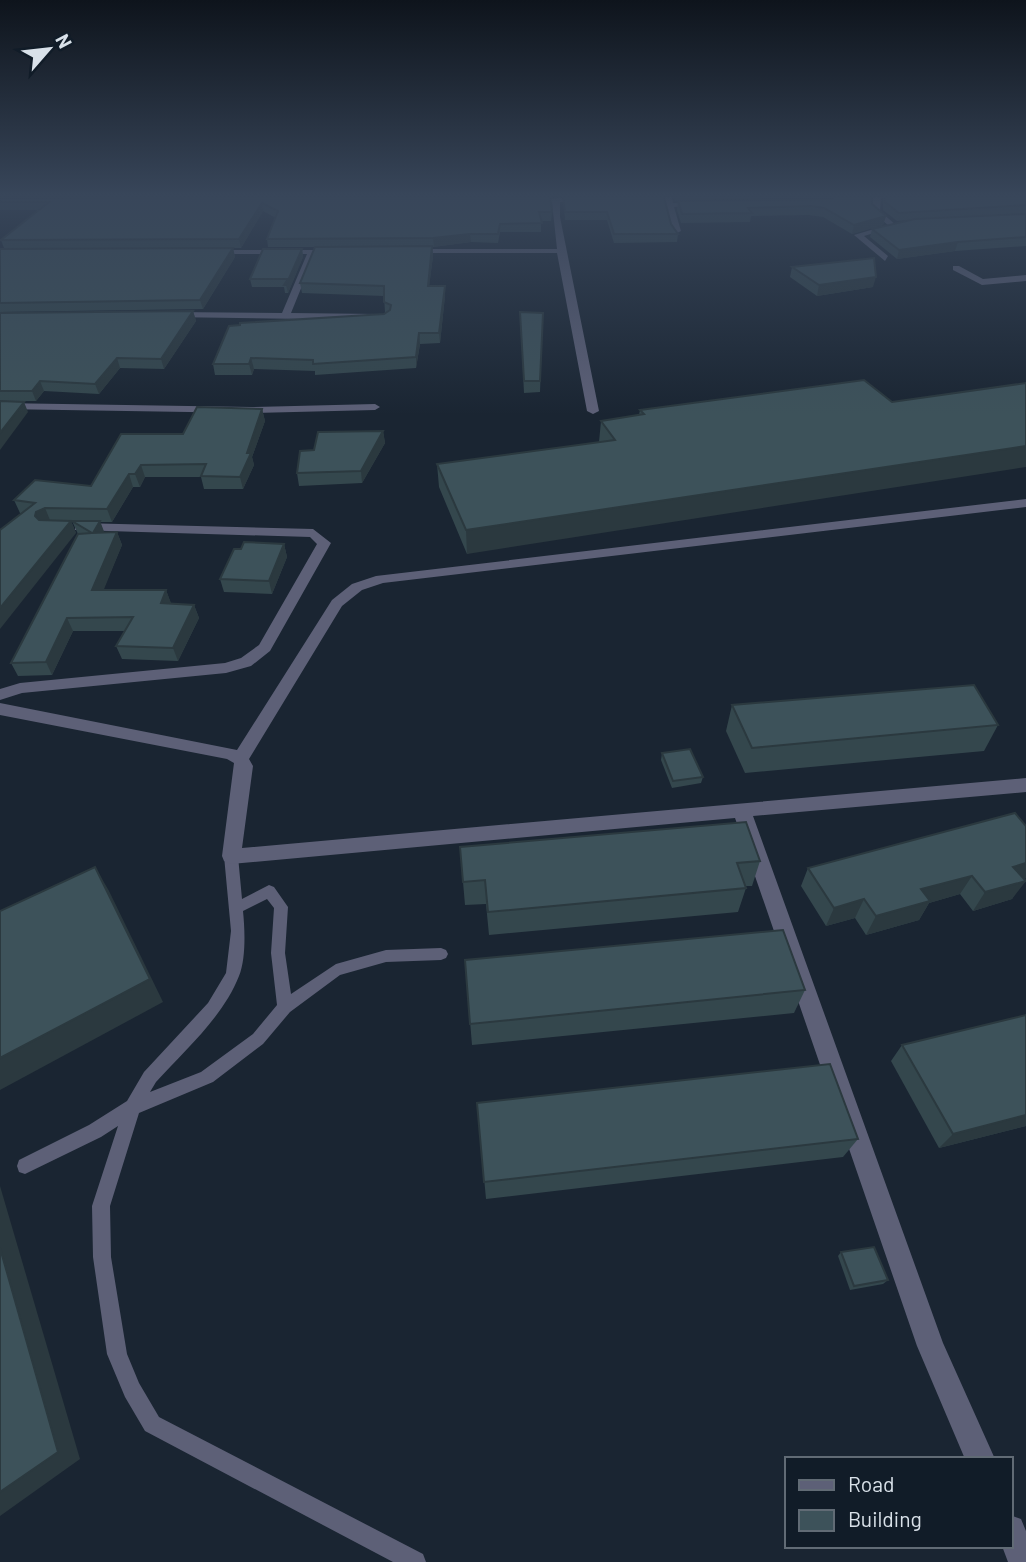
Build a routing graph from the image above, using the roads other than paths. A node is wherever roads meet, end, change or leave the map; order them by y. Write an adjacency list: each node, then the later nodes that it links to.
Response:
1 (304, 270): 5 (street)
2 (565, 270): 10 (street)
3 (960, 270): 4 (street)
4 (1026, 278)
5 (286, 314): 6 (street); 7 (street)
6 (164, 315)
7 (386, 317)
8 (0, 406): 9 (street)
9 (375, 407)
10 (593, 411)
11 (1026, 503): 15 (street)
12 (64, 527): 13 (street)
13 (0, 695)
14 (0, 709): 15 (street)
15 (240, 759): 18 (street)
16 (1026, 785): 17 (street)
17 (741, 810): 18 (street); 24 (street)
18 (231, 856): 19 (lane)
19 (237, 908): 21 (lane); 22 (lane)
20 (441, 954): 21 (lane)
21 (285, 1007): 22 (lane)
22 (133, 1107): 23 (lane); 26 (lane)
23 (25, 1166)
24 (978, 1457)
25 (1012, 1535): 27 (street)
26 (415, 1562)
27 (1024, 1562)

